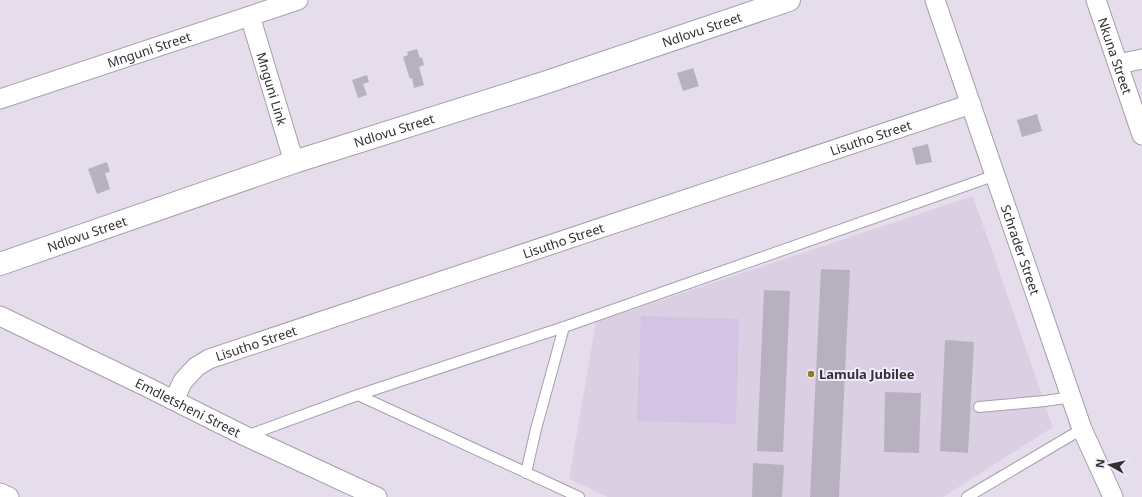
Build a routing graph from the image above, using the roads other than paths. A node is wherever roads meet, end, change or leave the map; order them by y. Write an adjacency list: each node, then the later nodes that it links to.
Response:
1 (298, 0): 5 (street, Mnguni Street)
2 (789, 0): 11 (street, Ndlovu Street)
3 (935, 0): 9 (street, Schrader Street)
4 (1096, 0): 7 (street, Nkuna Street)
5 (250, 16): 8 (street, Mnguni Street); 11 (street, Mnguni Link)
6 (1142, 59): 7 (street)
7 (1118, 64): 10 (street, Nkuna Street)
8 (0, 99)
9 (970, 104): 12 (street, Schrader Street); 18 (street, Lisutho Street)
10 (1142, 135)
11 (294, 162): 13 (street, Ndlovu Street)
12 (996, 175): 15 (lane); 17 (street, Schrader Street)
13 (0, 264)
14 (0, 316): 18 (street, Emdletsheni Street)
15 (564, 327): 16 (lane); 22 (lane)
16 (358, 394): 21 (lane); 22 (lane)
17 (1072, 398): 19 (lane); 20 (street, Schrader Street)
18 (174, 400): 21 (street, Emdletsheni Street)
19 (979, 407)
20 (1082, 429): 27 (lane); 28 (street, Schrader Street)
21 (245, 436): 25 (street, Emdletsheni Street)
22 (526, 472): 26 (lane)
23 (0, 493): 24 (street)
24 (10, 497)
25 (377, 497)
26 (579, 497)
27 (967, 497)
28 (1113, 497)

